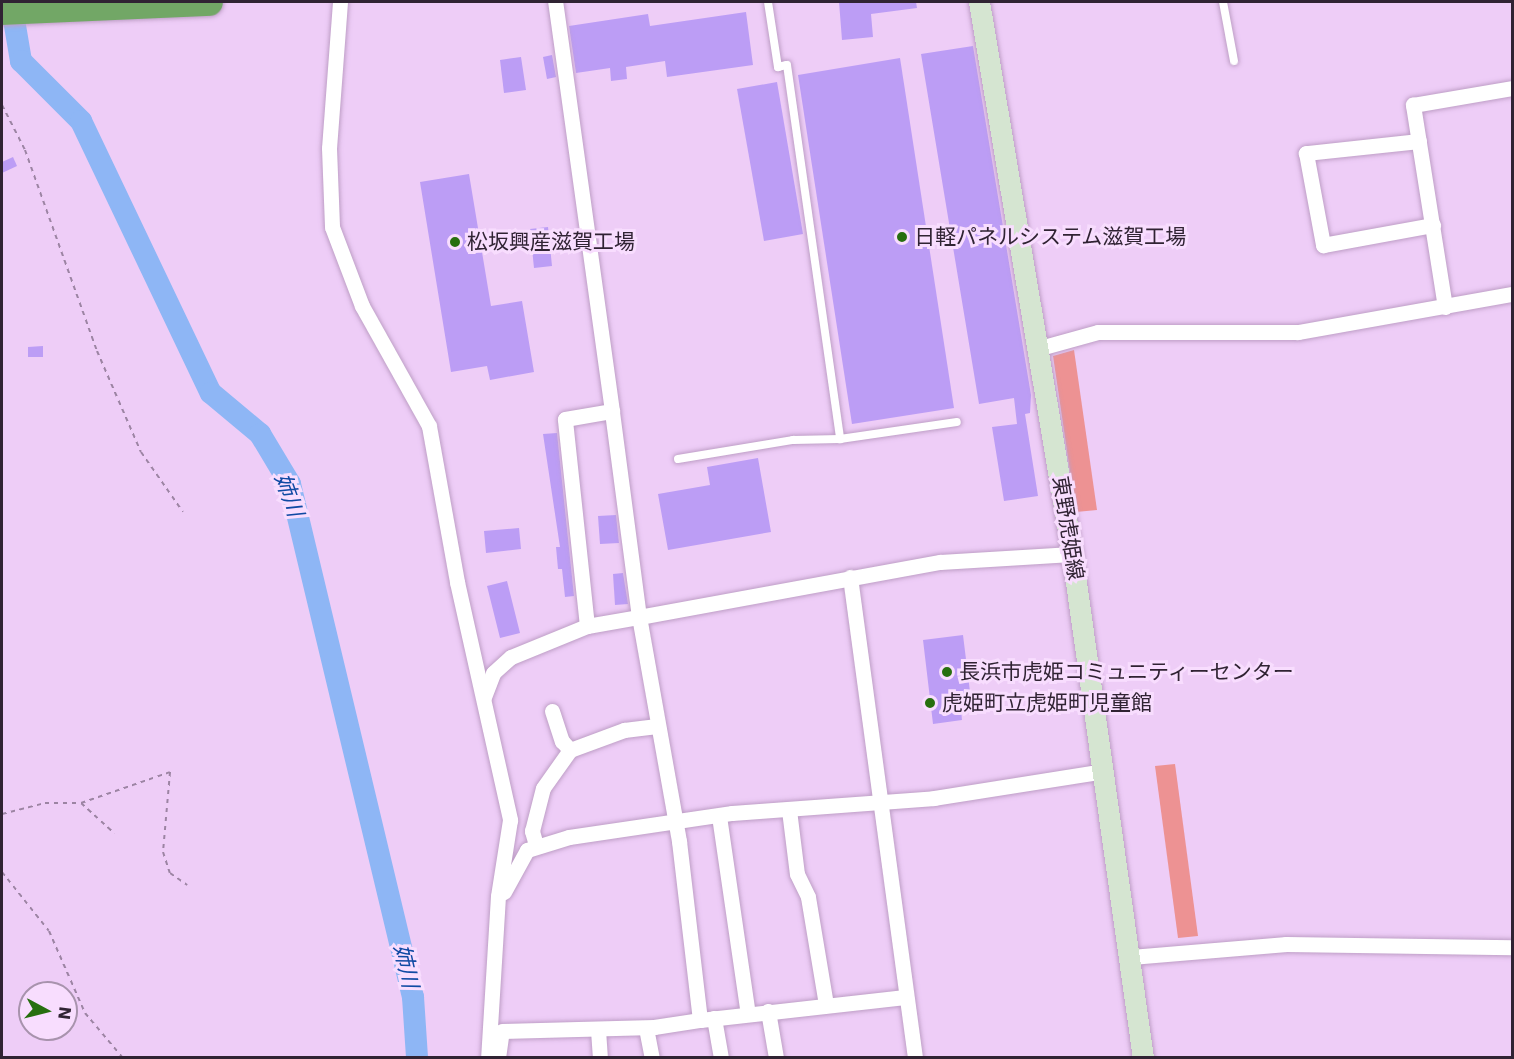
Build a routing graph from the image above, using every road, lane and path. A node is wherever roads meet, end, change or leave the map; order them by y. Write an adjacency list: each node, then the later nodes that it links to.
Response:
1 (209, 2): 7 (highway)
2 (340, 2): 25 (street)
3 (555, 2): 16 (street)
4 (768, 2): 18 (lane)
5 (979, 2): 15 (main road, 東野虎姫線)
6 (1223, 2): 8 (lane)
7 (2, 11)
8 (1234, 61)
9 (1512, 88): 11 (street)
10 (2, 105): 20 (path)
11 (1419, 141): 12 (street); 12 (street)
12 (1432, 225): 14 (street)
13 (1512, 294): 14 (street)
14 (1445, 307): 15 (street)
15 (1040, 348): 21 (main road, 東野虎姫線)
16 (612, 411): 23 (street); 24 (street)
17 (957, 422): 18 (lane)
18 (840, 439): 19 (lane)
19 (678, 459)
20 (183, 512)
21 (1072, 554): 22 (street); 29 (main road, 東野虎姫線)
22 (850, 577): 23 (street); 31 (street)
23 (639, 617): 24 (street); 27 (street)
24 (587, 626): 25 (street)
25 (484, 697): 40 (street)
26 (552, 711): 28 (street)
27 (657, 726): 28 (street); 35 (street)
28 (570, 750): 37 (street)
29 (1105, 771): 31 (street); 42 (main road, 東野虎姫線)
30 (81, 803): 33 (path); 36 (path); 39 (path)
31 (879, 804): 32 (street); 43 (street)
32 (789, 810): 34 (street); 44 (street)
33 (2, 814)
34 (719, 816): 35 (street); 46 (street)
35 (675, 824): 37 (street); 47 (street)
36 (114, 833)
37 (536, 845): 40 (street)
38 (2, 872): 50 (path)
39 (187, 885)
40 (498, 904): 51 (street)
41 (1512, 946): 42 (street)
42 (1131, 957): 58 (main road, 東野虎姫線)
43 (905, 997): 44 (street); 57 (street)
44 (826, 1004): 45 (street)
45 (768, 1011): 46 (street); 56 (street)
46 (748, 1014): 47 (street)
47 (707, 1019): 48 (street); 55 (street)
48 (646, 1028): 49 (street); 54 (street)
49 (598, 1030): 52 (street); 53 (street)
50 (123, 1058)
51 (488, 1058)
52 (498, 1058)
53 (600, 1058)
54 (652, 1058)
55 (722, 1058)
56 (776, 1058)
57 (915, 1058)
58 (1143, 1058)

